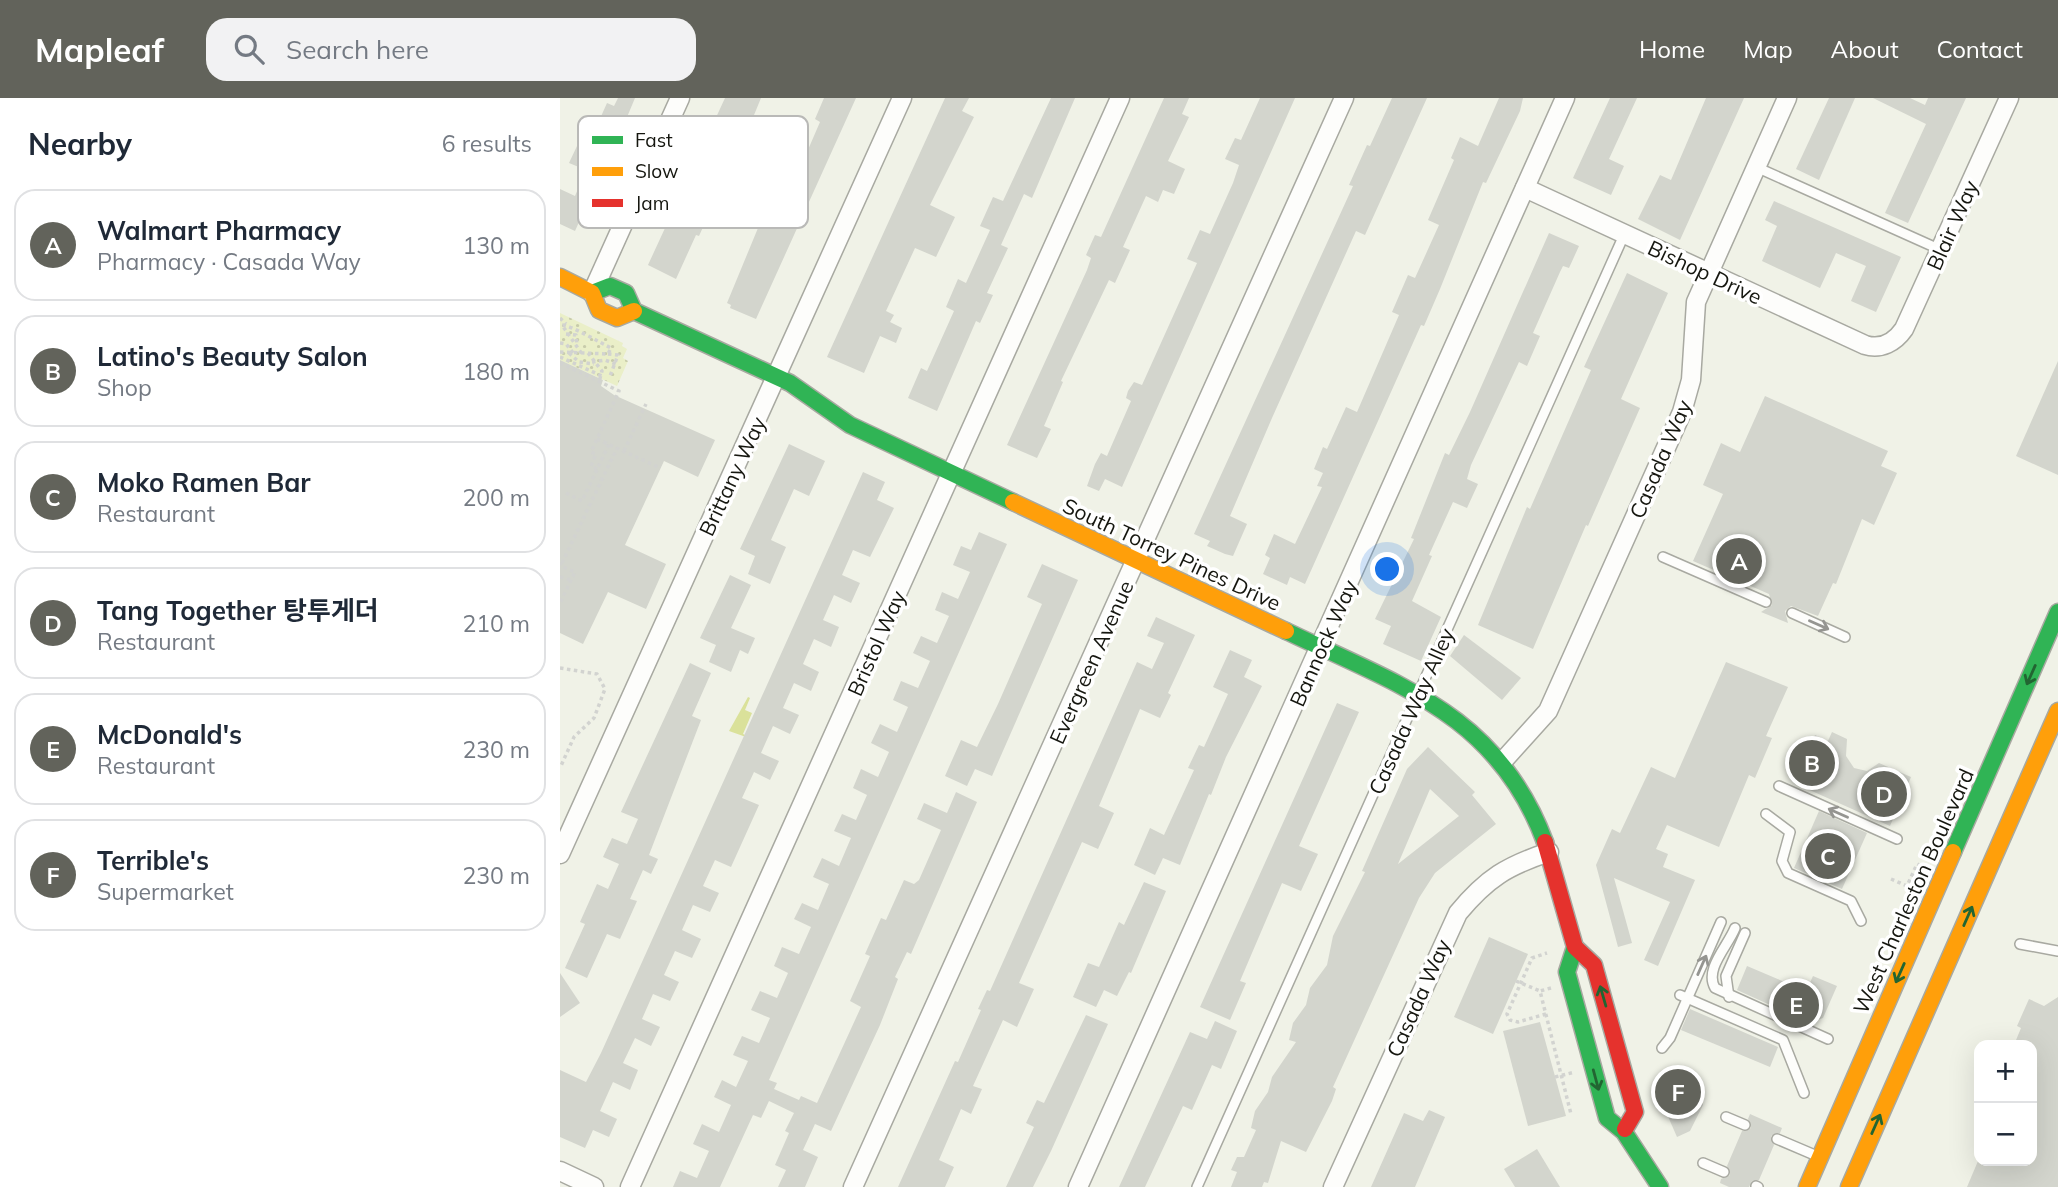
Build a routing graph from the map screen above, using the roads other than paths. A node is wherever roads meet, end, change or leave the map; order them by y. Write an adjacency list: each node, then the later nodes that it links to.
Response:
1 (680, 98): 8 (street)
2 (902, 98): 19 (street, Brittany Way)
3 (1120, 98): 20 (street, Bristol Way)
4 (1344, 98): 22 (street, Evergreen Avenue)
5 (1565, 98): 10 (street, Bannock Way)
6 (1787, 98): 9 (street, Casada Way)
7 (2008, 98): 13 (street, Blair Way)
8 (672, 116)
9 (1756, 167): 13 (lane); 14 (street, Casada Way)
10 (1525, 188): 12 (street, Bishop Drive); 27 (street, Bannock Way)
11 (621, 228): 16 (street)
12 (1624, 235): 14 (street, Bishop Drive); 28 (lane, Casada Way Alley)
13 (1941, 250): 18 (street, Blair Way)
14 (1708, 274): 18 (street, Bishop Drive); 30 (street, Casada Way)
15 (560, 277): 16 (main road, South Torrey Pines Drive)
16 (592, 293): 17 (main road, South Torrey Pines Drive); 17 (main road, South Torrey Pines Drive)
17 (634, 311): 19 (main road, South Torrey Pines Drive)
18 (1886, 344)
19 (777, 376): 20 (main road, South Torrey Pines Drive); 35 (street, Brittany Way)
20 (953, 474): 22 (main road, South Torrey Pines Drive); 57 (street, Bristol Way)
21 (1663, 557): 23 (lane)
22 (1137, 560): 27 (main road, South Torrey Pines Drive); 58 (street, Evergreen Avenue)
23 (1766, 602)
24 (2058, 612): 52 (main road, West Charleston Boulevard, one-way to 52)
25 (1792, 613): 26 (lane, one-way to 26)
26 (1845, 637)
27 (1321, 648): 28 (main road, South Torrey Pines Drive); 59 (street, Bannock Way)
28 (1418, 694): 30 (main road, South Torrey Pines Drive); 60 (lane, Casada Way Alley)
29 (2058, 711): 64 (main road, one-way to 29)
30 (1502, 762): 34 (main road, South Torrey Pines Drive)
31 (1779, 786): 33 (lane, one-way to 31)
32 (1766, 814): 37 (lane)
33 (1897, 839)
34 (1549, 852): 39 (main road, South Torrey Pines Drive); 61 (street, Casada Way)
35 (560, 854)
36 (1721, 922): 42 (lane, one-way to 36)
37 (1861, 922)
38 (2020, 944): 40 (lane)
39 (1575, 947): 41 (main road, South Torrey Pines Drive); 46 (main road, South Torrey Pines Drive, one-way to 39)
40 (2058, 951)
41 (1573, 994): 46 (main road); 50 (main road, South Torrey Pines Drive, one-way to 50)
42 (1683, 997): 45 (lane); 47 (lane)
43 (1729, 997): 43 (lane); 44 (lane)
44 (1828, 1039)
45 (1662, 1048)
46 (1625, 1075): 50 (main road, South Torrey Pines Drive)
47 (1804, 1093)
48 (1726, 1117): 49 (lane)
49 (1745, 1125)
50 (1625, 1129): 62 (main road, South Torrey Pines Drive)
51 (1777, 1139): 52 (lane)
52 (1820, 1157): 63 (main road, West Charleston Boulevard)
53 (1703, 1163): 55 (lane)
54 (560, 1171): 56 (street)
55 (1724, 1172)
56 (594, 1187)
57 (629, 1187)
58 (853, 1187)
59 (1078, 1187)
60 (1197, 1187)
61 (1333, 1187)
62 (1660, 1187)
63 (1807, 1187)
64 (1849, 1187)

